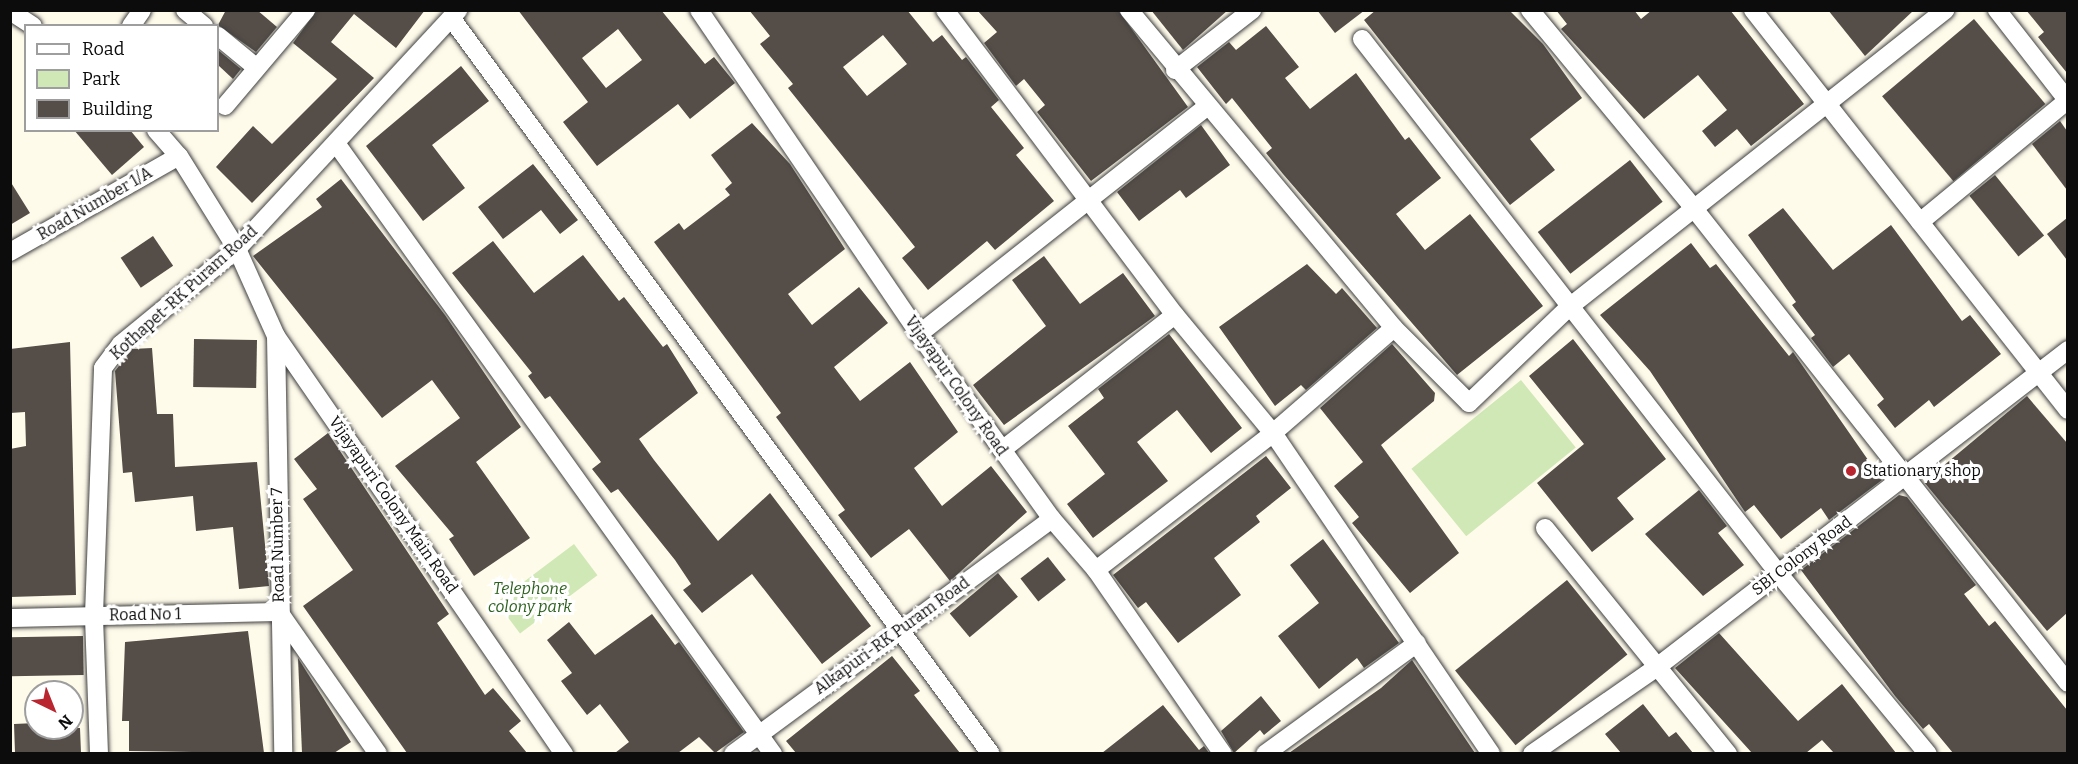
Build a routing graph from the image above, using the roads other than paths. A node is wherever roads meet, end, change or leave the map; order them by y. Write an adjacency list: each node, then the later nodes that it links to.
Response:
1 (10, 10): 14 (street)
2 (142, 10): 15 (street)
3 (185, 10): 16 (street)
4 (306, 10): 19 (street)
5 (699, 10): 36 (street, Vijayapur Colony Road)
6 (945, 10): 28 (street)
7 (1129, 10): 20 (street)
8 (1252, 10): 20 (street)
9 (1530, 10): 29 (street)
10 (1753, 10): 23 (street)
11 (1946, 10): 23 (street)
12 (1996, 10): 21 (street)
13 (455, 15): 26 (street, Kothapet-RK Puram Road); 51 (street)
14 (30, 24)
15 (132, 24)
16 (202, 24)
17 (219, 37): 19 (street)
18 (1362, 39): 33 (street)
19 (257, 68): 22 (street)
20 (1175, 70): 24 (street)
21 (2067, 100): 30 (street)
22 (225, 106)
23 (1827, 106): 29 (street); 30 (street)
24 (1206, 107): 28 (street); 35 (street)
25 (158, 132): 27 (street, Vijayapuri Colony Main Road)
26 (338, 146): 31 (street, Kothapet-RK Puram Road); 55 (street)
27 (179, 156): 31 (street, Vijayapuri Colony Main Road); 32 (street, Road Number 1/A)
28 (1087, 200): 34 (street); 36 (street)
29 (1692, 206): 33 (street); 43 (street)
30 (1920, 222): 39 (street)
31 (237, 249): 37 (street, Vijayapuri Colony Main Road); 49 (street, Kothapet-RK Puram Road)
32 (10, 252)
33 (1568, 308): 35 (street); 47 (street)
34 (1175, 315): 41 (street); 42 (street)
35 (1394, 328): 41 (street)
36 (919, 334): 42 (street, Vijayapur Colony Road)
37 (276, 336): 48 (street, Road Number 7); 59 (street, Vijayapuri Colony Main Road)
38 (2067, 350): 39 (street, SBI Colony Road)
39 (2039, 373): 40 (street); 43 (street, SBI Colony Road)
40 (2067, 410)
41 (1273, 433): 46 (street); 52 (street)
42 (1002, 450): 44 (street, Vijayapur Colony Road)
43 (1906, 479): 47 (street, SBI Colony Road); 54 (street)
44 (1052, 519): 46 (street, Vijayapur Colony Road); 51 (street, Alkapuri-RK Puram Road)
45 (1545, 528): 53 (street)
46 (1096, 570): 63 (street, Vijayapur Colony Road)
47 (1778, 573): 53 (street, SBI Colony Road); 68 (street)
48 (279, 612): 49 (street, Road No 1); 57 (street, Road Number 7); 58 (street)
49 (94, 615): 50 (street, Road No 1); 56 (street, Kothapet-RK Puram Road)
50 (10, 618)
51 (901, 628): 55 (street, Alkapuri-RK Puram Road); 62 (street)
52 (1416, 643): 64 (street); 65 (street)
53 (1657, 667): 66 (street, SBI Colony Road); 67 (street)
54 (2067, 683)
55 (759, 734): 60 (street, Alkapuri-RK Puram Road); 61 (street)
56 (99, 753)
57 (283, 753)
58 (378, 753)
59 (564, 753)
60 (733, 753)
61 (773, 753)
62 (991, 753)
63 (1223, 753)
64 (1265, 753)
65 (1491, 753)
66 (1532, 753)
67 (1728, 753)
68 (1928, 753)

